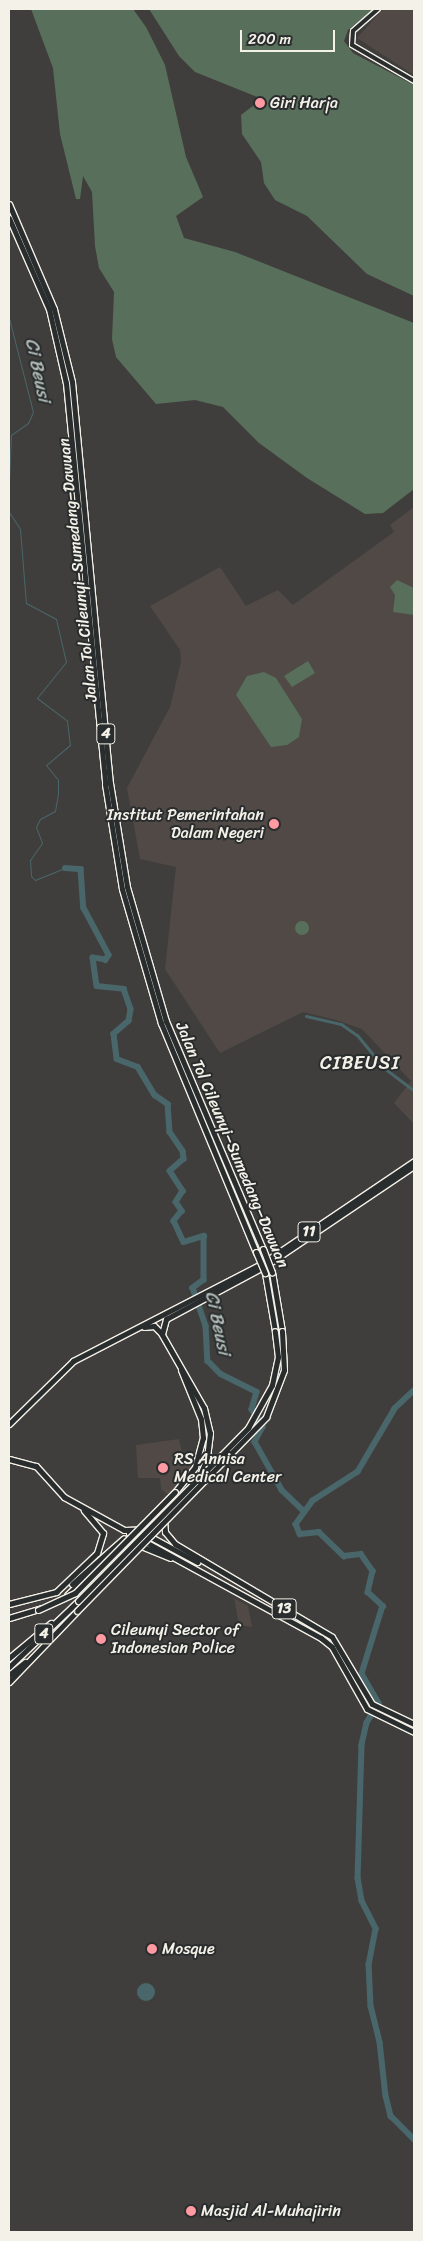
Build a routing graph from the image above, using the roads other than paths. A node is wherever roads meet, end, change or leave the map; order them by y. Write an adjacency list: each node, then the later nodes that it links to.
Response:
1 (378, 9): 2 (main road)
2 (414, 80)
3 (9, 204): 30 (highway, Jalan Tol Cileunyi–Sumedang–Dawuan / 4, bridge)
4 (9, 218): 24 (highway, Jalan Tol Cileunyi–Sumedang–Dawuan / 4, bridge)
5 (414, 1161): 7 (highway, 11)
6 (414, 1166): 7 (highway, 11)
7 (200, 1298): 8 (highway, 11)
8 (194, 1301): 9 (highway, 11); 10 (highway, 11)
9 (132, 1331): 10 (highway, 11); 12 (highway, 11)
10 (164, 1338): 11 (highway)
11 (181, 1367): 15 (highway); 26 (highway, bridge)
12 (9, 1424)
13 (9, 1459): 14 (highway)
14 (78, 1505): 16 (highway); 17 (highway)
15 (168, 1513): 18 (highway); 23 (highway, 13)
16 (108, 1521): 17 (highway); 18 (highway)
17 (101, 1529): 21 (highway)
18 (124, 1530): 22 (highway, 13)
19 (149, 1536): 23 (highway)
20 (124, 1538): 21 (highway)
21 (98, 1555): 25 (highway)
22 (180, 1560): 26 (highway, bridge); 32 (highway, 13)
23 (227, 1577): 31 (highway, 13)
24 (78, 1601): 28 (highway); 29 (highway, Jalan Tol Cileunyi–Sumedang–Dawuan / 4)
25 (9, 1605)
26 (38, 1610): 27 (highway)
27 (9, 1618)
28 (9, 1658)
29 (9, 1667)
30 (9, 1679)
31 (414, 1724)
32 (414, 1732)

